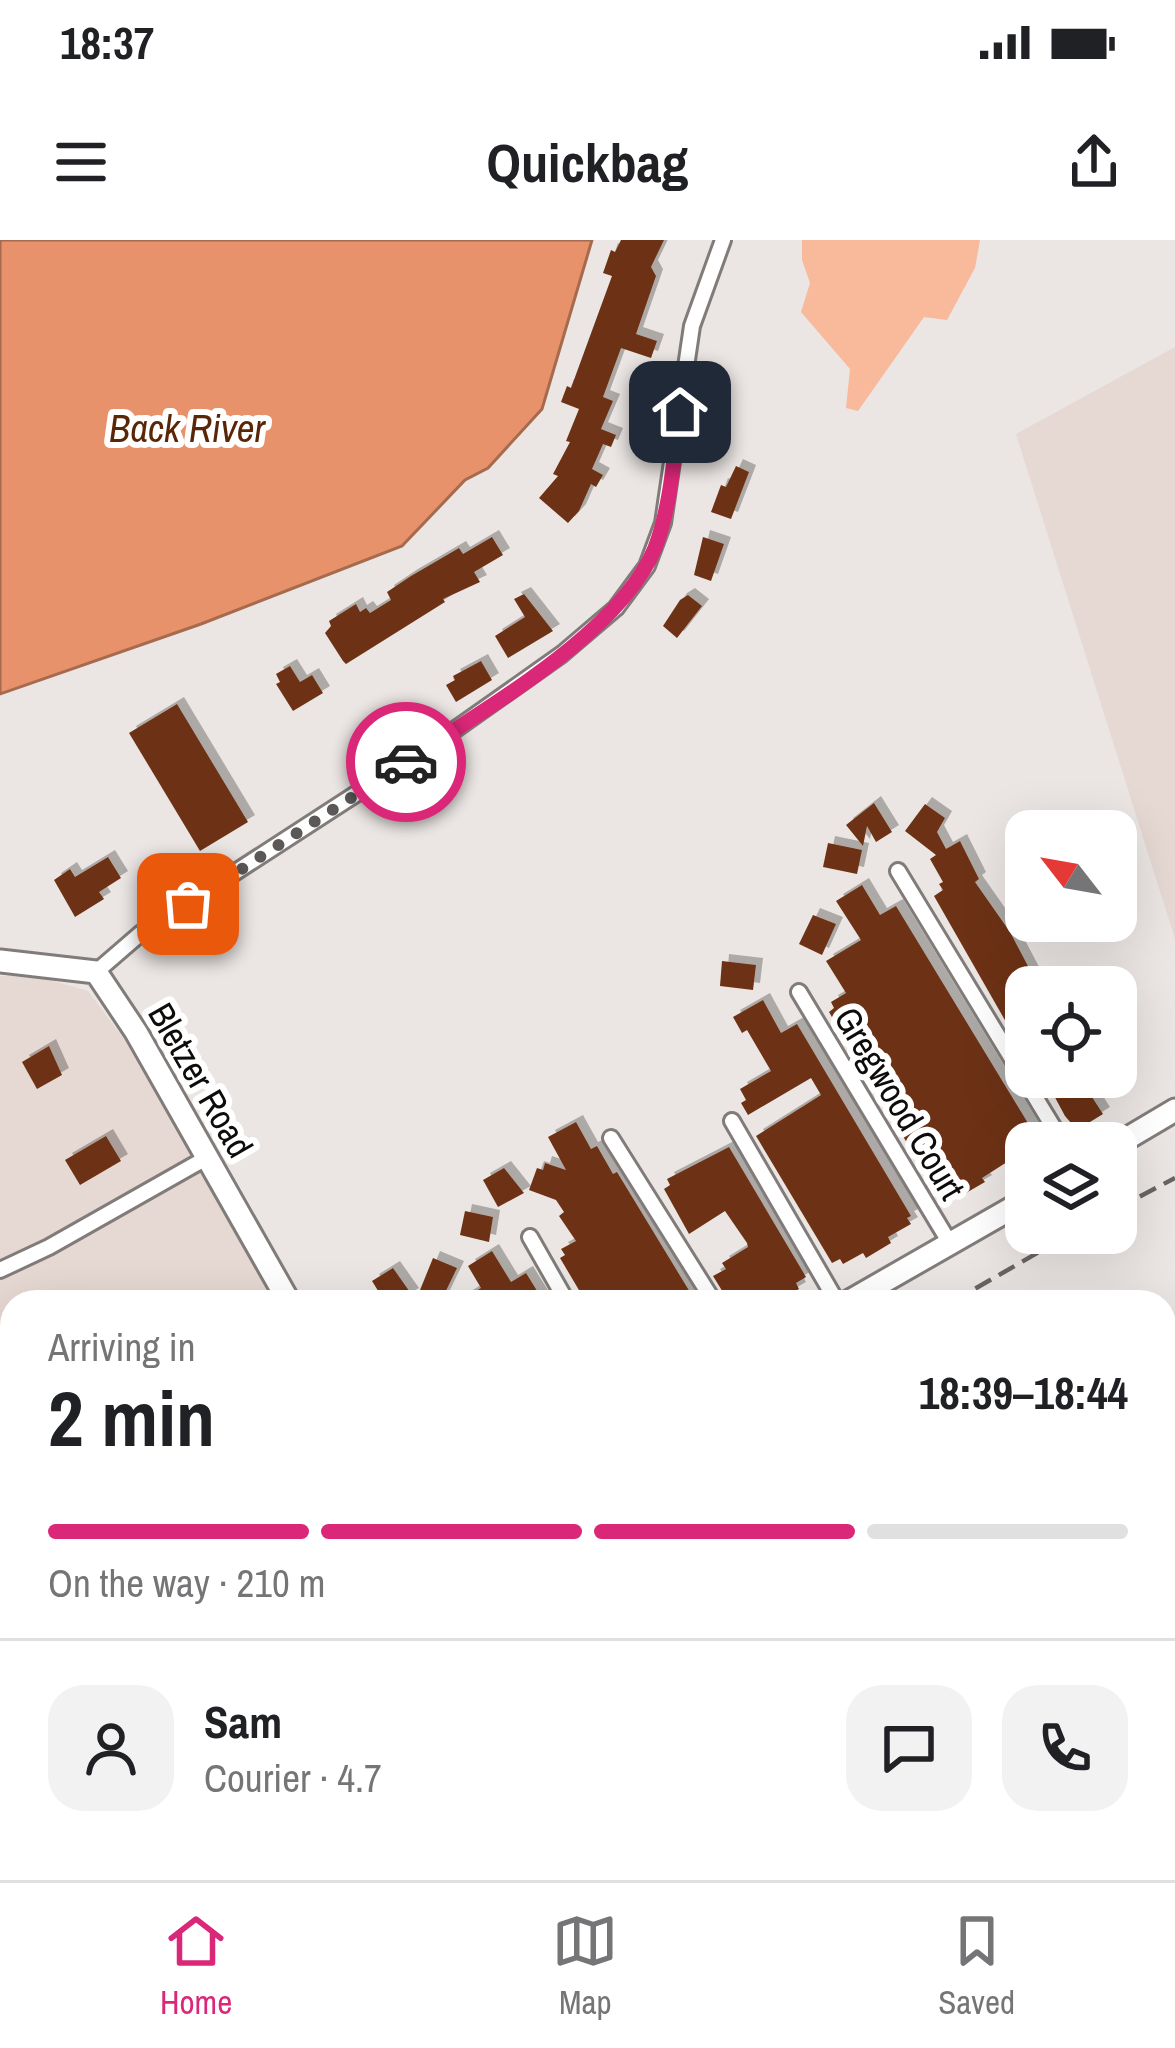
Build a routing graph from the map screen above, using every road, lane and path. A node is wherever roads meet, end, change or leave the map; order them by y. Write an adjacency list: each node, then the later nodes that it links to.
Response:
1 (723, 240): 4 (street)
2 (898, 872): 8 (street)
3 (0, 961): 4 (street)
4 (96, 972): 11 (street, Bletzer Road)
5 (799, 992): 14 (street, Gregwood Court)
6 (1175, 1110): 9 (street)
7 (732, 1121): 19 (street)
8 (1050, 1122)
9 (1137, 1133)
10 (611, 1138): 18 (street)
11 (208, 1157): 15 (street); 16 (street, Bletzer Road)
12 (1005, 1213): 14 (street)
13 (530, 1238): 17 (street)
14 (951, 1245): 20 (street)
15 (0, 1270)
16 (282, 1290)
17 (561, 1290)
18 (706, 1290)
19 (831, 1290)
20 (870, 1290)

